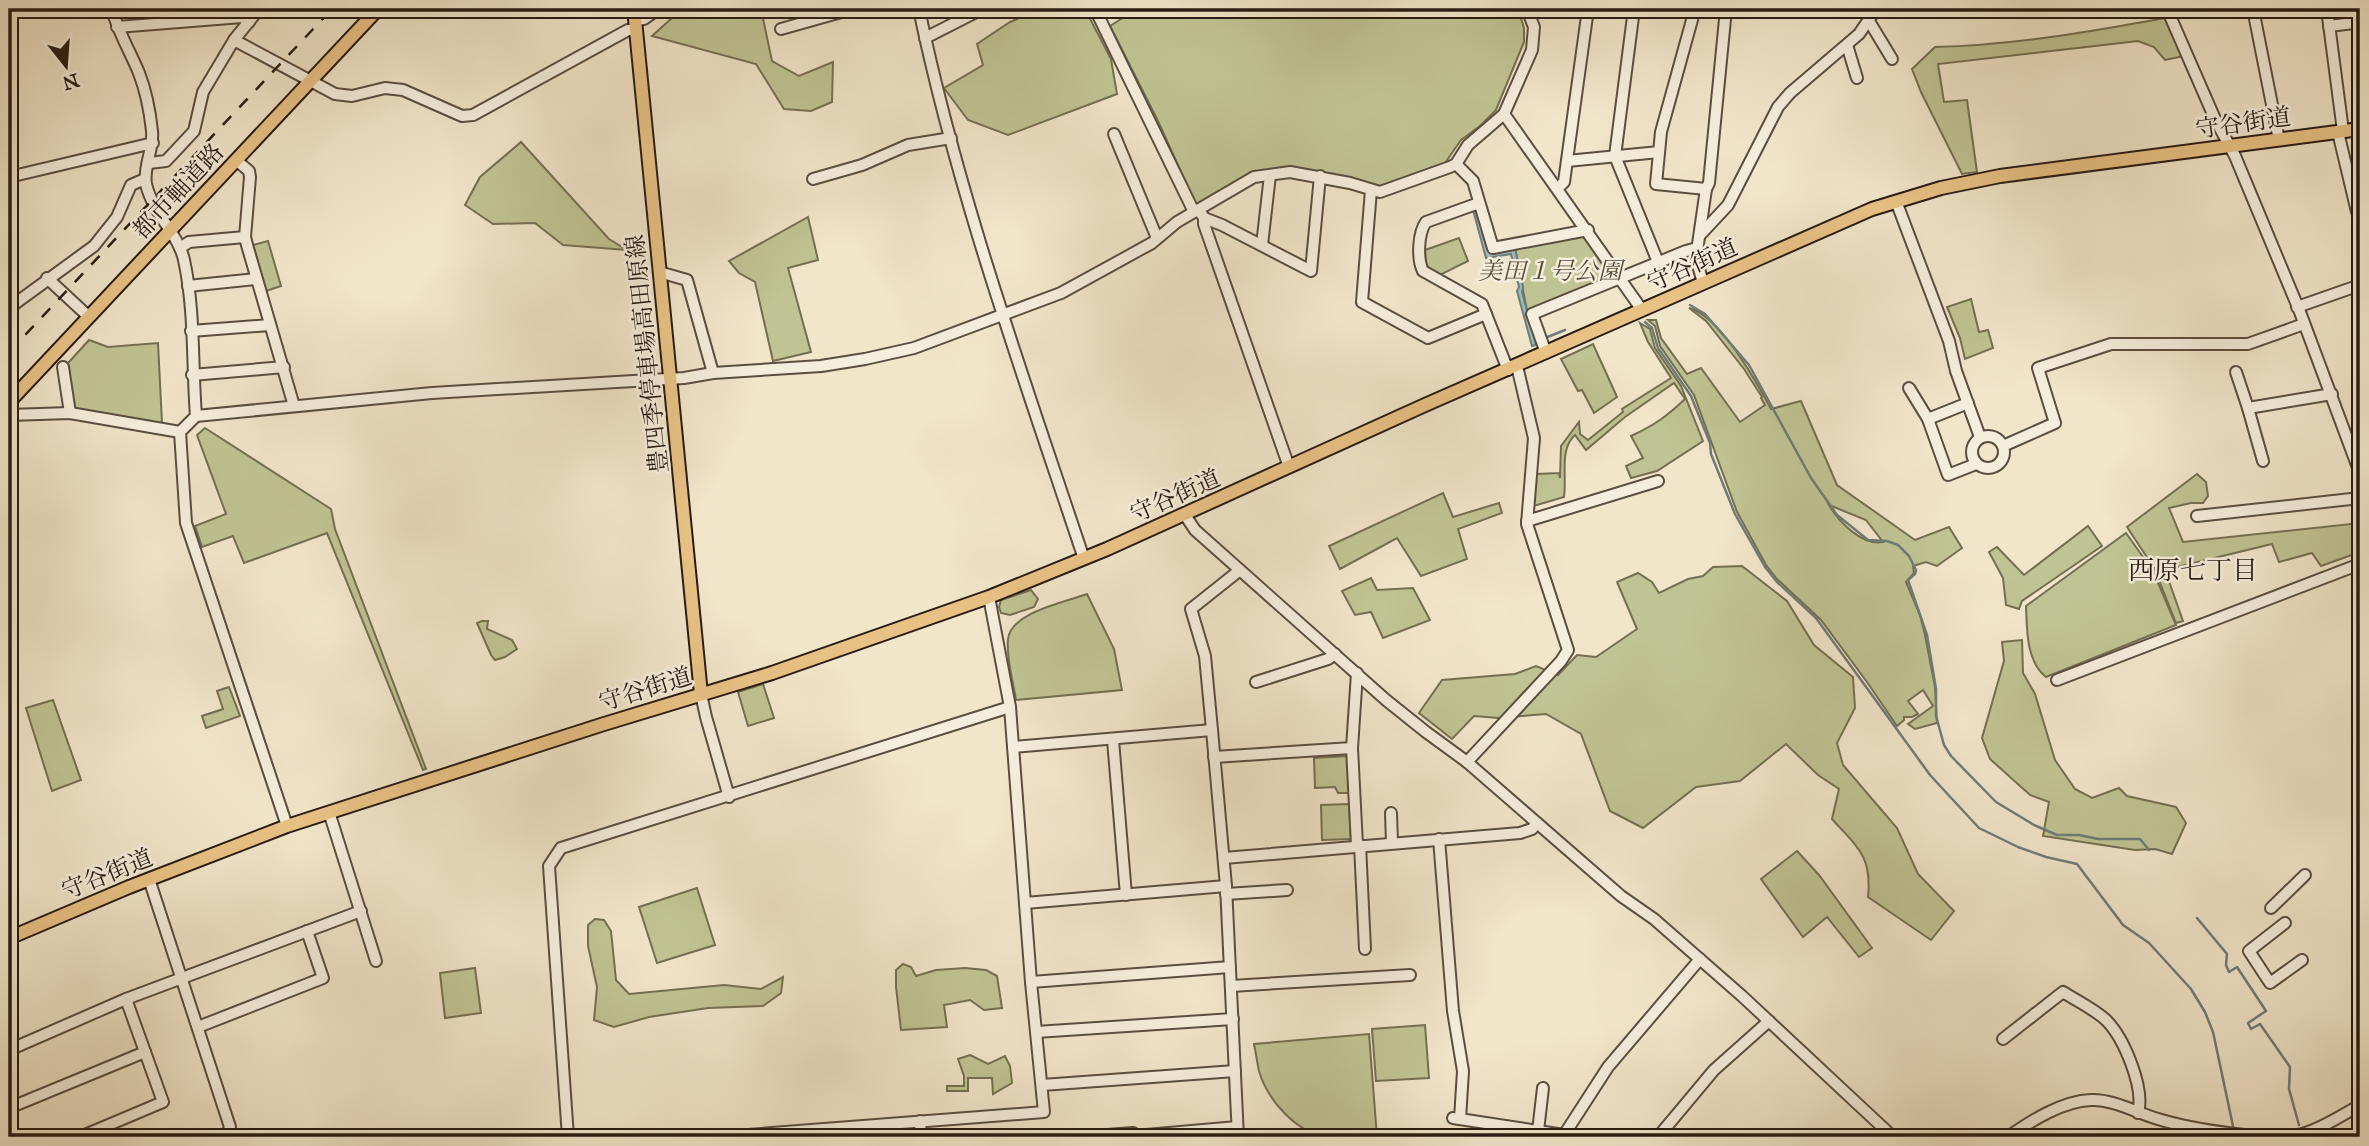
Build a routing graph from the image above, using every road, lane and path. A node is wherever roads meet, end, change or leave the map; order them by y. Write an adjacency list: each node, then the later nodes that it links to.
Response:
1 (113, 9): 23 (street)
2 (259, 9): 21 (street)
3 (378, 9): 30 (main road, 都市軸道路)
4 (658, 9): 19 (street)
5 (852, 9): 24 (street)
6 (919, 9): 25 (street)
7 (982, 9): 25 (street)
8 (1095, 9): 56 (street)
9 (1527, 9): 31 (street)
10 (1588, 9): 42 (street)
11 (1634, 9): 40 (street)
12 (1695, 9): 39 (street)
13 (1726, 9): 51 (street)
14 (1876, 9): 20 (street)
15 (2167, 9): 38 (street)
16 (2253, 9): 36 (street)
17 (2327, 9): 22 (street)
18 (2353, 9): 22 (street)
19 (635, 19): 30 (street); 66 (main road, 豊四季停車場高田原線)
20 (1869, 21): 27 (street); 28 (street)
21 (249, 22): 23 (street); 26 (street)
22 (2329, 26): 33 (street)
23 (117, 27): 37 (street)
24 (781, 29)
25 (925, 38): 35 (street)
26 (234, 40): 30 (street); 43 (street)
27 (1847, 45): 29 (street); 59 (street)
28 (1892, 59)
29 (1857, 78)
30 (310, 81): 41 (main road, 都市軸道路)
31 (1504, 114): 44 (street); 50 (street)
32 (2360, 129): 33 (main road, 守谷街道)
33 (2341, 131): 36 (main road, 守谷街道); 55 (street)
34 (1114, 134): 61 (street)
35 (951, 138): 49 (street); 77 (street)
36 (2279, 140): 38 (main road, 守谷街道)
37 (153, 143): 43 (street); 47 (street)
38 (2229, 146): 53 (main road, 守谷街道); 73 (street)
39 (1659, 152): 40 (street); 51 (street)
40 (1615, 156): 42 (street); 65 (street)
41 (236, 160): 58 (main road, 都市軸道路); 60 (street)
42 (1567, 161): 50 (street)
43 (149, 163): 48 (street)
44 (1456, 164): 52 (street); 54 (street)
45 (1270, 175): 46 (street); 56 (street); 62 (street)
46 (1320, 176): 52 (street); 62 (street)
47 (9, 177)
48 (145, 179): 58 (street); 68 (street)
49 (813, 179)
50 (1558, 188): 57 (street)
51 (1706, 189): 59 (street)
52 (1371, 190): 76 (street)
53 (1896, 201): 70 (main road, 守谷街道); 93 (street)
54 (1479, 203): 57 (street); 76 (street)
55 (2360, 211)
56 (1199, 213): 61 (street); 62 (street); 105 (street)
57 (1588, 230): 67 (street)
58 (168, 231): 63 (street); 78 (main road, 都市軸道路)
59 (1700, 235): 64 (street)
60 (245, 237): 63 (street); 69 (street)
61 (1157, 238): 77 (street)
62 (1262, 245)
63 (180, 248): 72 (street)
64 (1697, 248): 65 (street); 70 (street)
65 (1658, 262): 67 (street)
66 (659, 272): 87 (street); 89 (main road, 豊四季停車場高田原線)
67 (1621, 277): 75 (street); 82 (street)
68 (47, 278): 74 (street); 78 (street)
69 (256, 279): 72 (street); 79 (street)
70 (1703, 283): 75 (main road, 守谷街道)
71 (2360, 285): 73 (street)
72 (188, 286): 81 (street)
73 (2297, 307): 80 (street)
74 (9, 308)
75 (1642, 310): 82 (main road, 守谷街道)
76 (1486, 314): 85 (street)
77 (1003, 315): 87 (street); 112 (street)
78 (89, 317): 92 (main road, 都市軸道路)
79 (271, 324): 81 (street); 84 (street)
80 (2304, 324): 91 (street); 102 (street)
81 (191, 331): 88 (street)
82 (1546, 353): 85 (main road, 守谷街道)
83 (63, 367): 96 (street)
84 (284, 367): 88 (street); 94 (street)
85 (1513, 368): 105 (main road, 守谷街道); 111 (street)
86 (2236, 372): 95 (street)
87 (713, 373): 89 (street)
88 (192, 375): 98 (street)
89 (670, 379): 94 (street); 120 (main road, 豊四季停車場高田原線)
90 (1909, 388): 99 (street)
91 (2332, 394): 95 (street); 106 (street)
92 (9, 402)
93 (1968, 403): 99 (street); 101 (street)
94 (294, 406): 98 (street)
95 (2248, 408): 103 (street)
96 (70, 413): 97 (street); 100 (street)
97 (9, 415)
98 (196, 416): 100 (street)
99 (1927, 419): 104 (street)
100 (180, 432): 132 (street)
101 (1980, 437): 102 (street); 104 (street)
102 (2003, 446): 104 (street)
103 (2263, 461)
104 (1976, 464)
105 (1289, 467): 109 (main road, 守谷街道)
106 (2360, 473)
107 (1658, 481): 111 (street)
108 (2360, 498): 110 (street)
109 (1185, 514): 112 (main road, 守谷街道); 114 (street)
110 (2197, 516)
111 (1527, 521): 127 (street)
112 (1084, 559): 115 (main road, 守谷街道)
113 (2360, 564): 118 (street)
114 (1240, 570): 116 (street); 122 (street)
115 (989, 597): 120 (main road, 守谷街道); 121 (street)
116 (1335, 654): 117 (street); 119 (street)
117 (1357, 673): 125 (street); 127 (street)
118 (2057, 680)
119 (1256, 682)
120 (701, 694): 128 (street); 129 (main road, 守谷街道)
121 (1010, 707): 124 (street); 128 (street)
122 (1212, 730): 123 (street); 126 (street)
123 (1113, 740): 124 (street); 141 (street)
124 (1013, 747): 142 (street)
125 (1352, 748): 126 (street); 135 (street)
126 (1214, 757): 136 (street)
127 (1467, 762): 131 (street)
128 (729, 797): 177 (street)
129 (329, 812): 132 (main road, 守谷街道); 144 (street)
130 (1391, 813): 134 (street)
131 (1537, 823): 133 (street); 149 (street)
132 (287, 826): 138 (main road, 守谷街道)
133 (1439, 839): 134 (street); 172 (street)
134 (1392, 843): 135 (street)
135 (1358, 845): 136 (street); 148 (street)
136 (1224, 858): 139 (street)
137 (2305, 875): 143 (street)
138 (149, 879): 147 (main road, 守谷街道); 154 (street)
139 (1226, 890): 140 (street); 141 (street); 152 (street)
140 (1287, 890)
141 (1126, 895): 142 (street)
142 (1025, 903): 155 (street)
143 (2271, 908)
144 (360, 911): 146 (street); 151 (street)
145 (2285, 923): 150 (street)
146 (307, 931): 154 (street); 160 (street)
147 (9, 938)
148 (1365, 949)
149 (1700, 960): 159 (street); 174 (street)
150 (2302, 960)
151 (376, 961)
152 (1230, 967): 155 (street); 156 (street)
153 (1410, 975): 156 (street)
154 (180, 978): 157 (street); 160 (street)
155 (1031, 982): 161 (street)
156 (1231, 986): 158 (street)
157 (126, 999): 163 (street); 164 (street)
158 (1233, 1019): 161 (street); 165 (street)
159 (1769, 1021): 181 (street); 182 (street)
160 (198, 1027): 176 (street)
161 (1036, 1032): 166 (street)
162 (2003, 1039): 170 (street)
163 (9, 1050)
164 (145, 1052): 169 (street); 175 (street)
165 (1235, 1071): 166 (street); 173 (street)
166 (1042, 1085): 171 (street)
167 (1543, 1088): 172 (street)
168 (2360, 1105): 170 (street)
169 (9, 1108)
170 (2138, 1113): 183 (street)
171 (920, 1121): 178 (street); 179 (street)
172 (1538, 1131): 174 (street)
173 (1238, 1132): 180 (street)
174 (1553, 1136)
175 (80, 1137)
176 (226, 1137)
177 (568, 1137)
178 (720, 1137)
179 (921, 1137)
180 (1081, 1137)
181 (1658, 1137)
182 (1894, 1137)
183 (2008, 1137)

